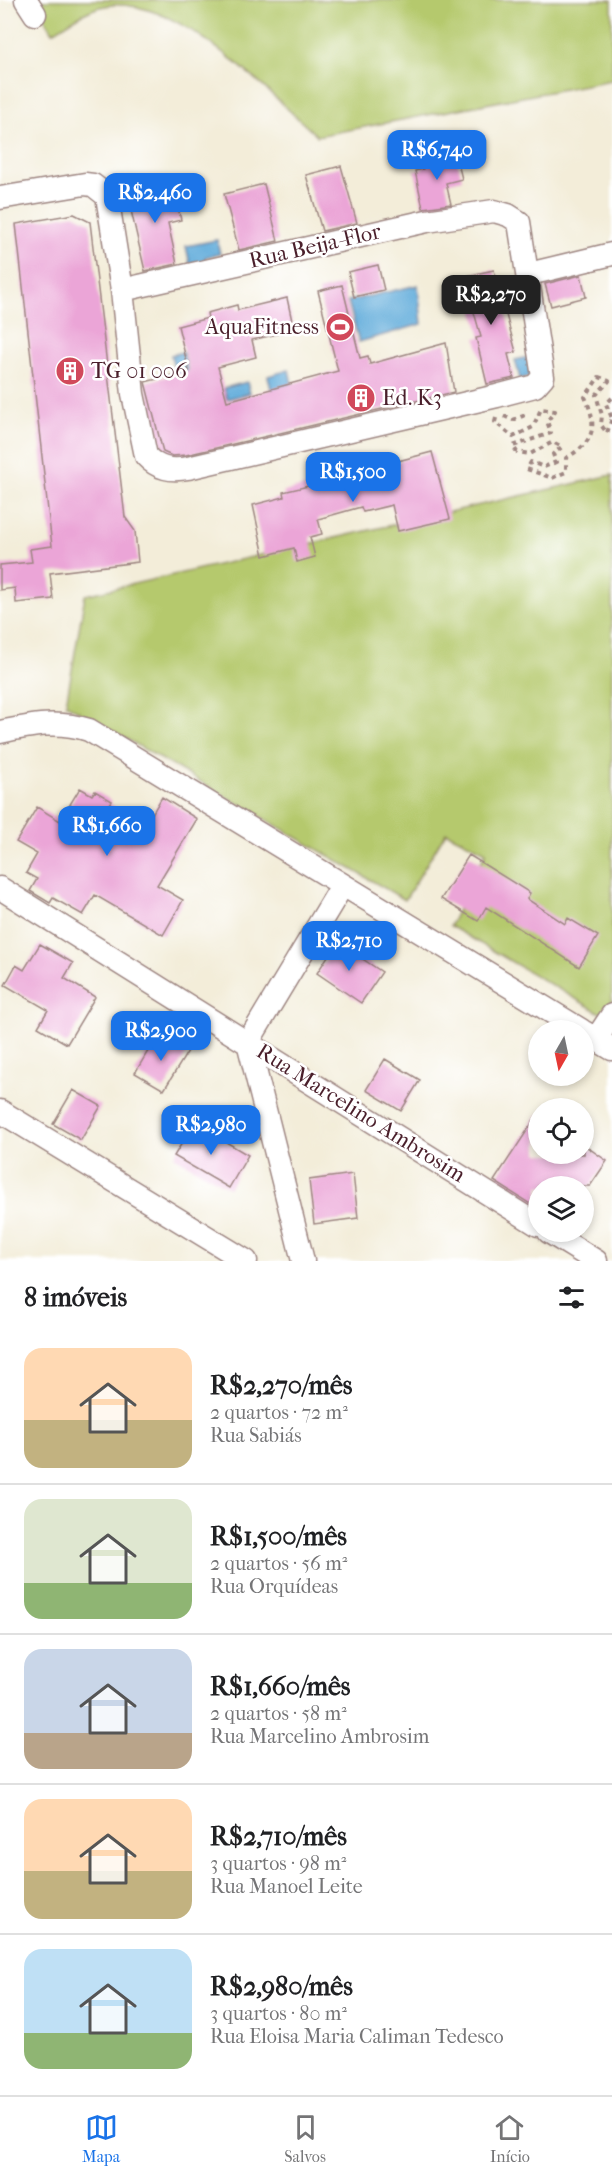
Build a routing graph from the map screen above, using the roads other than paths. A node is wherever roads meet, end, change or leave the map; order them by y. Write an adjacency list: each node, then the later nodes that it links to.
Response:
1 (0, 198): 4 (street)
2 (612, 254): 3 (street)
3 (529, 274): 4 (street, Rua Beija-Flor); 4 (street)
4 (122, 291)
5 (0, 732): 6 (street)
6 (342, 886): 9 (street); 11 (street)
7 (0, 888): 11 (street, Rua Marcelino Ambrosim)
8 (612, 1014): 10 (street)
9 (563, 1020)
10 (594, 1037)
11 (249, 1042): 13 (street, Rua Marcelino Ambrosim); 16 (street)
12 (0, 1111): 15 (street)
13 (528, 1219)
14 (565, 1242): 17 (street)
15 (246, 1261)
16 (303, 1261)
17 (596, 1261)

